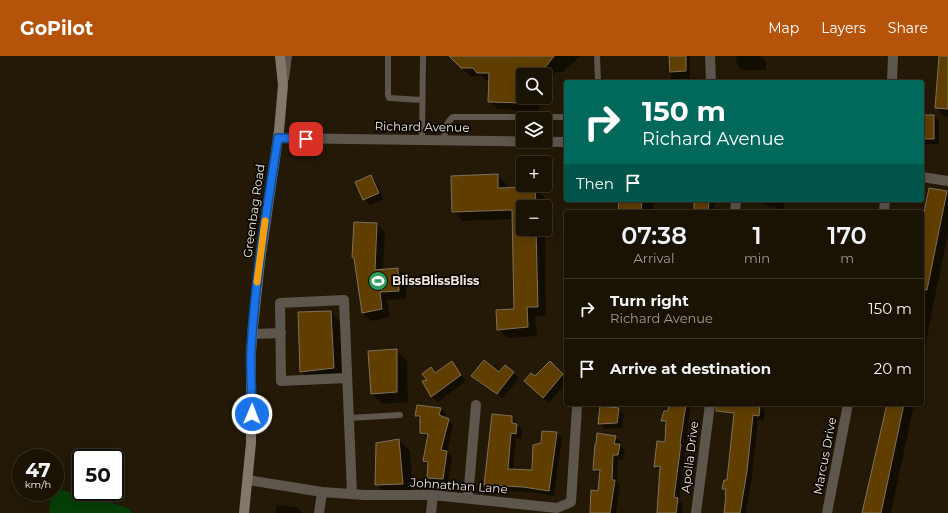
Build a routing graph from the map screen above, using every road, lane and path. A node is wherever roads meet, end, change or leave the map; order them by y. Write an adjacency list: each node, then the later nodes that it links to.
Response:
1 (280, 56): 11 (main road, Greenbag Road)
2 (287, 56): 11 (street)
3 (388, 56): 12 (lane)
4 (423, 56): 12 (lane)
5 (597, 56): 8 (lane)
6 (710, 56): 9 (street)
7 (893, 56): 10 (street)
8 (598, 80)
9 (710, 80)
10 (892, 80)
11 (283, 85): 14 (main road, Greenbag Road)
12 (422, 100): 15 (lane)
13 (564, 117): 16 (lane)
14 (278, 138): 15 (street, Richard Avenue); 21 (main road, Greenbag Road)
15 (422, 140): 16 (street, Richard Avenue)
16 (444, 141): 17 (street, Richard Avenue)
17 (564, 142)
18 (924, 177): 19 (street)
19 (948, 181)
20 (281, 333): 21 (street); 22 (street); 22 (street)
21 (253, 334): 29 (main road, Greenbag Road)
22 (347, 378): 28 (street)
23 (476, 405): 33 (street)
24 (710, 406): 37 (street, Apolla Drive)
25 (848, 406): 38 (street, Marcus Drive)
26 (577, 407): 33 (street, Johnathan Lane)
27 (400, 415): 28 (lane)
28 (349, 418): 31 (street)
29 (248, 480): 30 (street, Johnathan Lane); 34 (main road, Greenbag Road)
30 (322, 492): 31 (street, Johnathan Lane); 35 (street)
31 (352, 494): 32 (street, Johnathan Lane)
32 (433, 495): 33 (street, Johnathan Lane); 36 (street)
33 (468, 498)
34 (244, 513)
35 (319, 513)
36 (431, 513)
37 (696, 513)
38 (827, 513)

